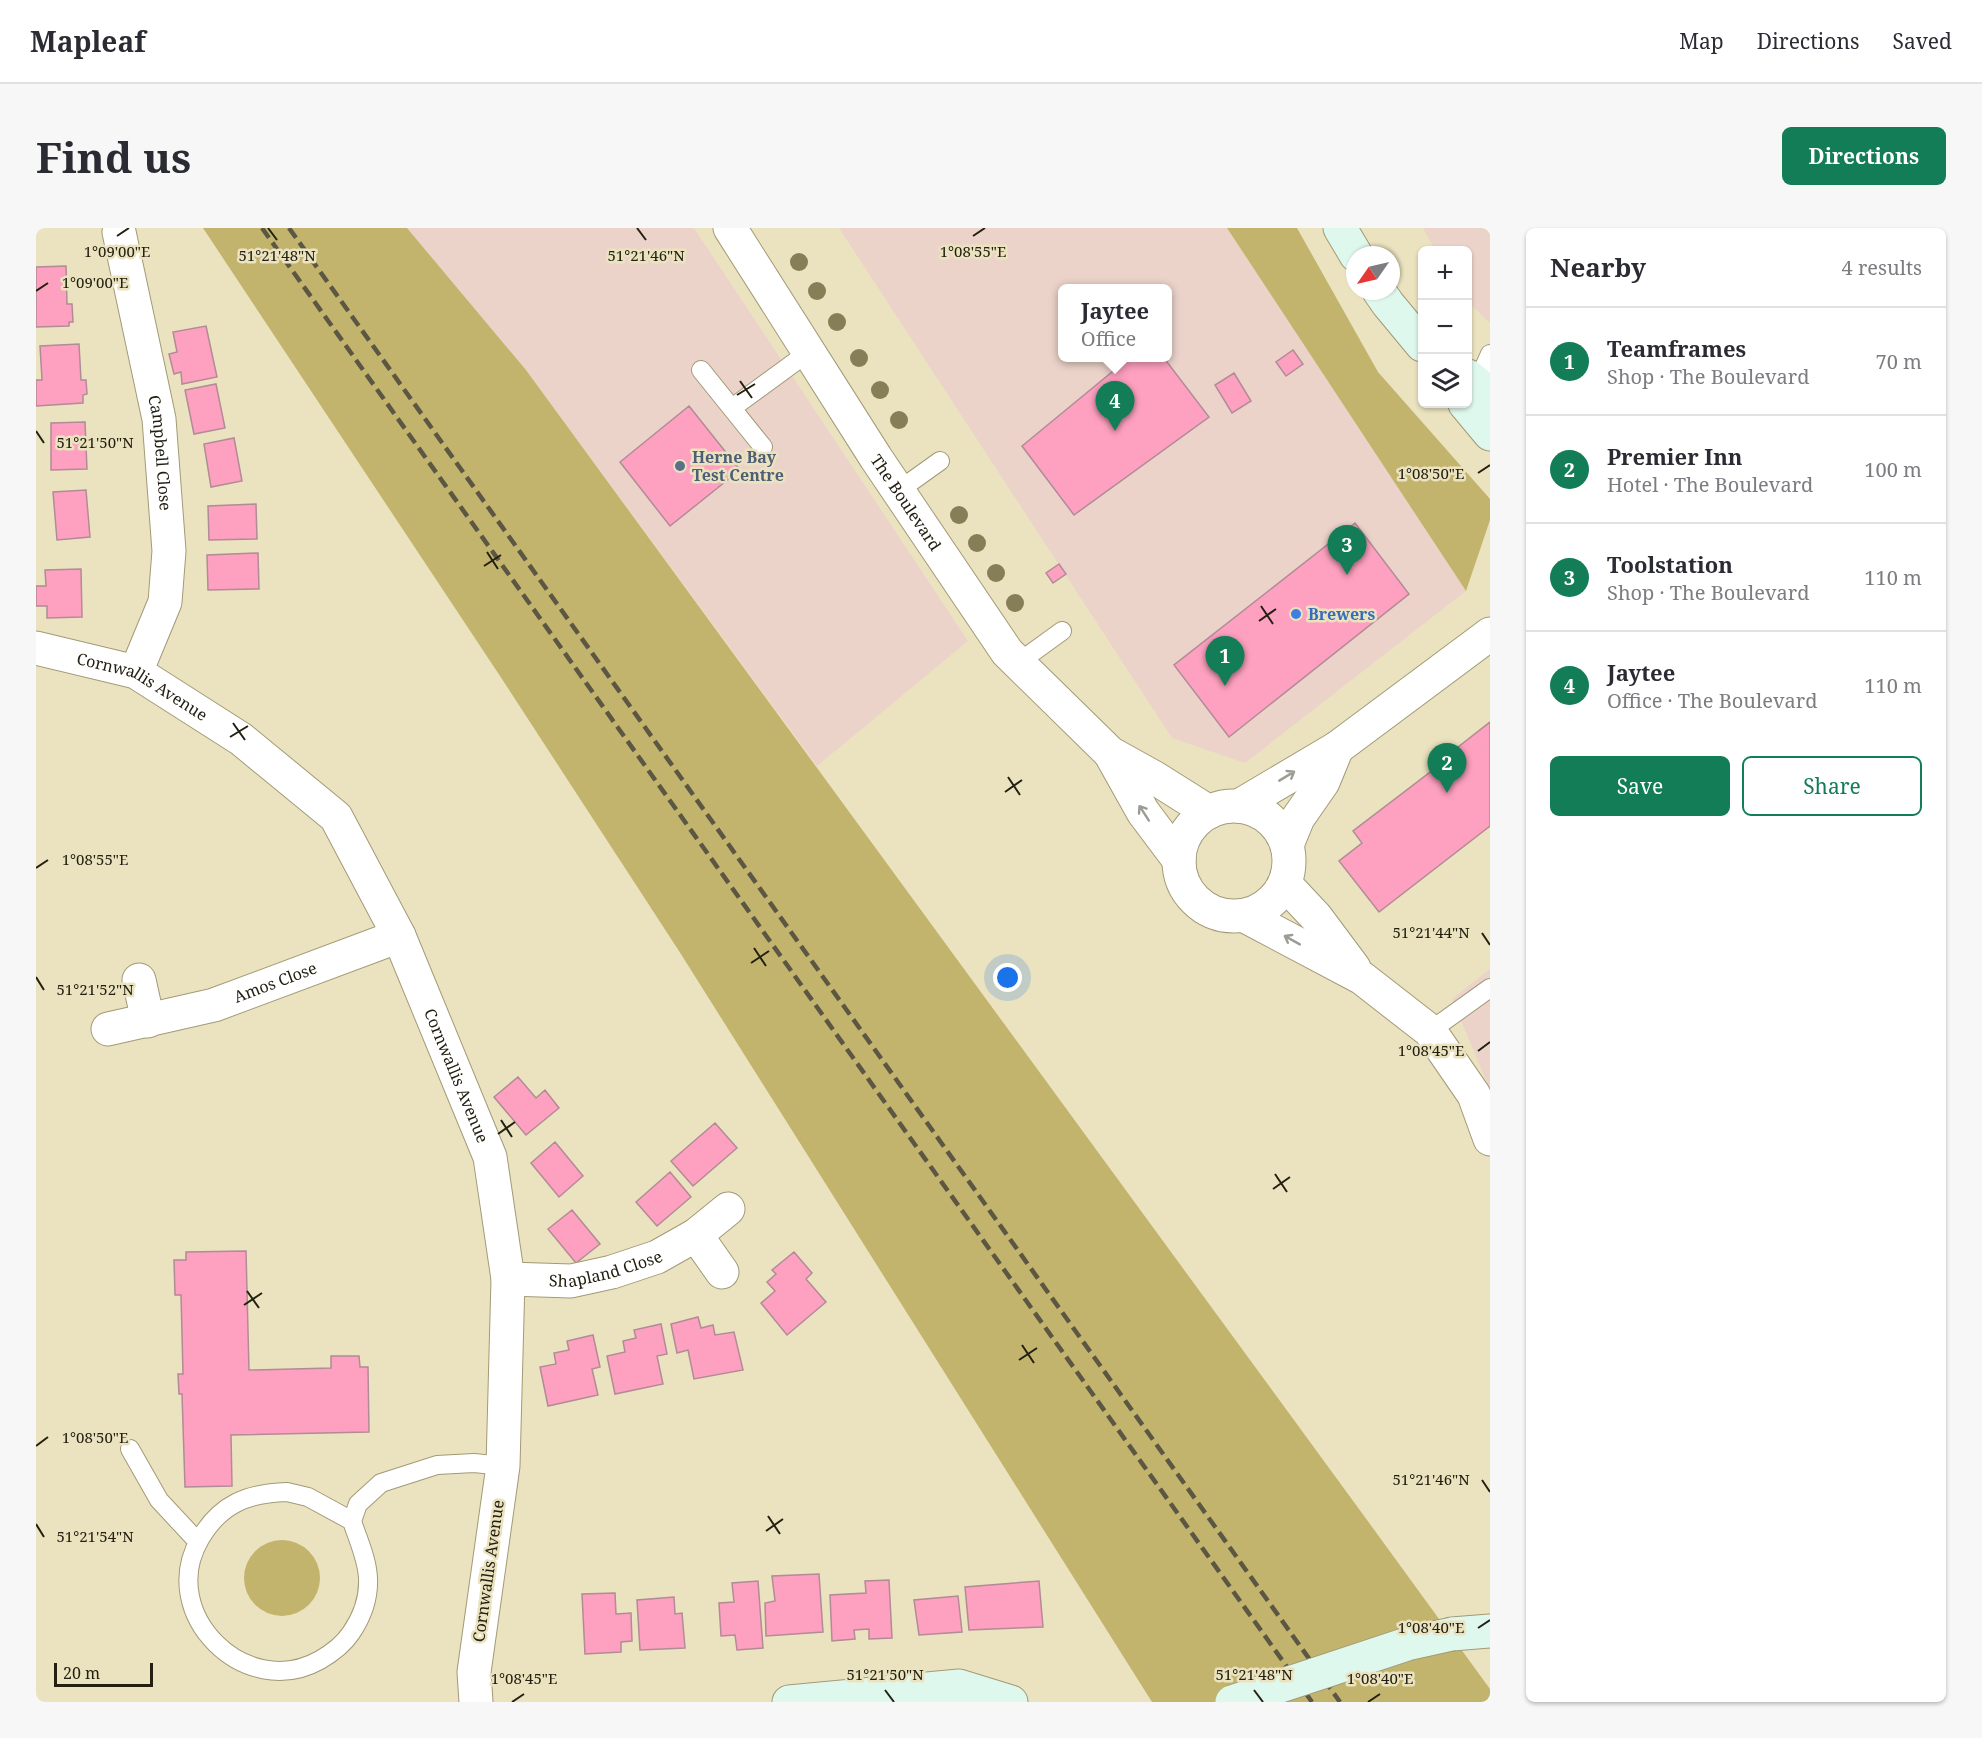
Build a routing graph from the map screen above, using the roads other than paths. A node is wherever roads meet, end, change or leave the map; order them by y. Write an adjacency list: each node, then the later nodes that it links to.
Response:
1 (730, 228): 7 (street, The Boulevard)
2 (1340, 228): 4 (street)
3 (119, 232): 20 (street, Campbell Close)
4 (1351, 246)
5 (1385, 300): 6 (street)
6 (1418, 340)
7 (810, 351): 11 (lane); 15 (street, The Boulevard)
8 (1490, 354): 10 (lane)
9 (701, 370): 11 (lane)
10 (1475, 389): 12 (street)
11 (732, 408): 13 (lane)
12 (1490, 434)
13 (763, 447)
14 (940, 461): 15 (lane)
15 (898, 491): 19 (street, The Boulevard)
16 (1062, 631): 19 (lane)
17 (1490, 634): 21 (street)
18 (36, 648): 20 (street, Cornwallis Avenue)
19 (1018, 663): 22 (street, The Boulevard)
20 (136, 672): 28 (street, Cornwallis Avenue)
21 (1337, 747): 23 (street, one-way to 21); 24 (street)
22 (1110, 753): 23 (street, The Boulevard); 25 (street, The Boulevard, one-way to 22)
23 (1224, 809): 24 (street); 25 (street)
24 (1287, 845): 26 (street)
25 (1179, 860): 27 (street)
26 (1285, 884): 27 (street); 29 (street)
27 (1245, 916): 29 (street, one-way to 27)
28 (399, 936): 32 (street, Amos Close); 39 (street, Cornwallis Avenue)
29 (1362, 978): 34 (street)
30 (140, 980): 32 (street)
31 (1490, 988): 34 (lane)
32 (148, 1021): 33 (street, Amos Close)
33 (108, 1029)
34 (1430, 1031): 35 (street)
35 (1490, 1139)
36 (728, 1209): 37 (street, Shapland Close)
37 (696, 1235): 38 (street); 39 (street, Shapland Close)
38 (722, 1272)
39 (508, 1279): 41 (street, Cornwallis Avenue)
40 (130, 1449): 43 (lane)
41 (503, 1466): 42 (lane); 45 (street, Cornwallis Avenue)
42 (352, 1521): 43 (lane); 43 (lane)
43 (198, 1542)
44 (1490, 1631): 48 (street, bridge)
45 (476, 1702)
46 (789, 1702): 47 (street)
47 (1011, 1702)
48 (1232, 1702)

